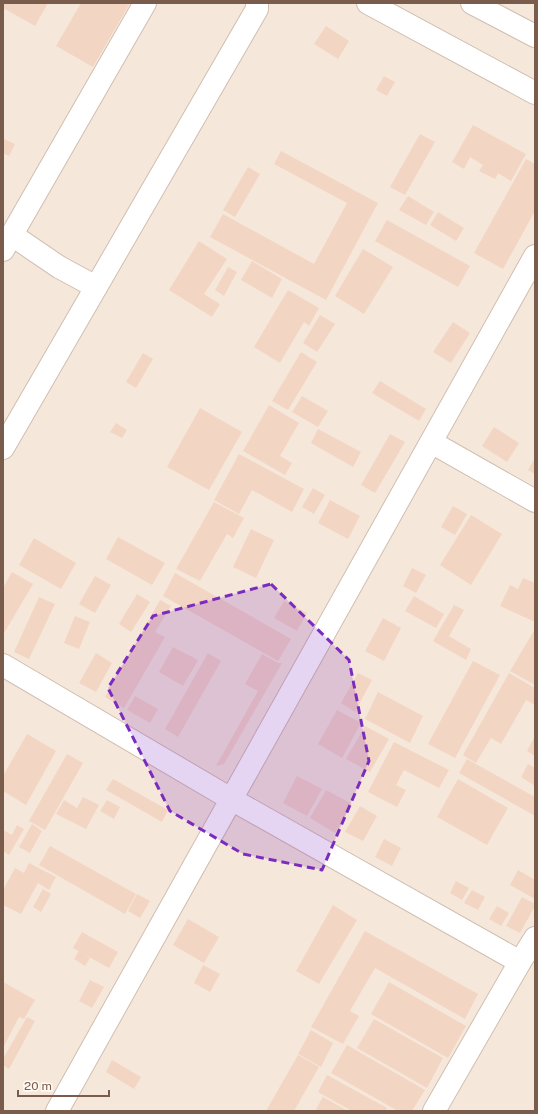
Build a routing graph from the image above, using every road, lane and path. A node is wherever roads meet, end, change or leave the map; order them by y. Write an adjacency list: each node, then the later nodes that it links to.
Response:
1 (145, 3): 7 (street)
2 (368, 3): 6 (street)
3 (472, 3): 5 (street)
4 (261, 5): 9 (street)
5 (535, 36)
6 (535, 93)
7 (14, 244): 9 (street)
8 (535, 256): 10 (street)
9 (96, 288): 11 (street)
10 (431, 442): 12 (street); 14 (street)
11 (3, 448)
12 (535, 501)
13 (3, 665): 14 (street)
14 (231, 799): 16 (street); 17 (street)
15 (535, 938): 16 (street)
16 (520, 962): 18 (street)
17 (57, 1111)
18 (434, 1111)

